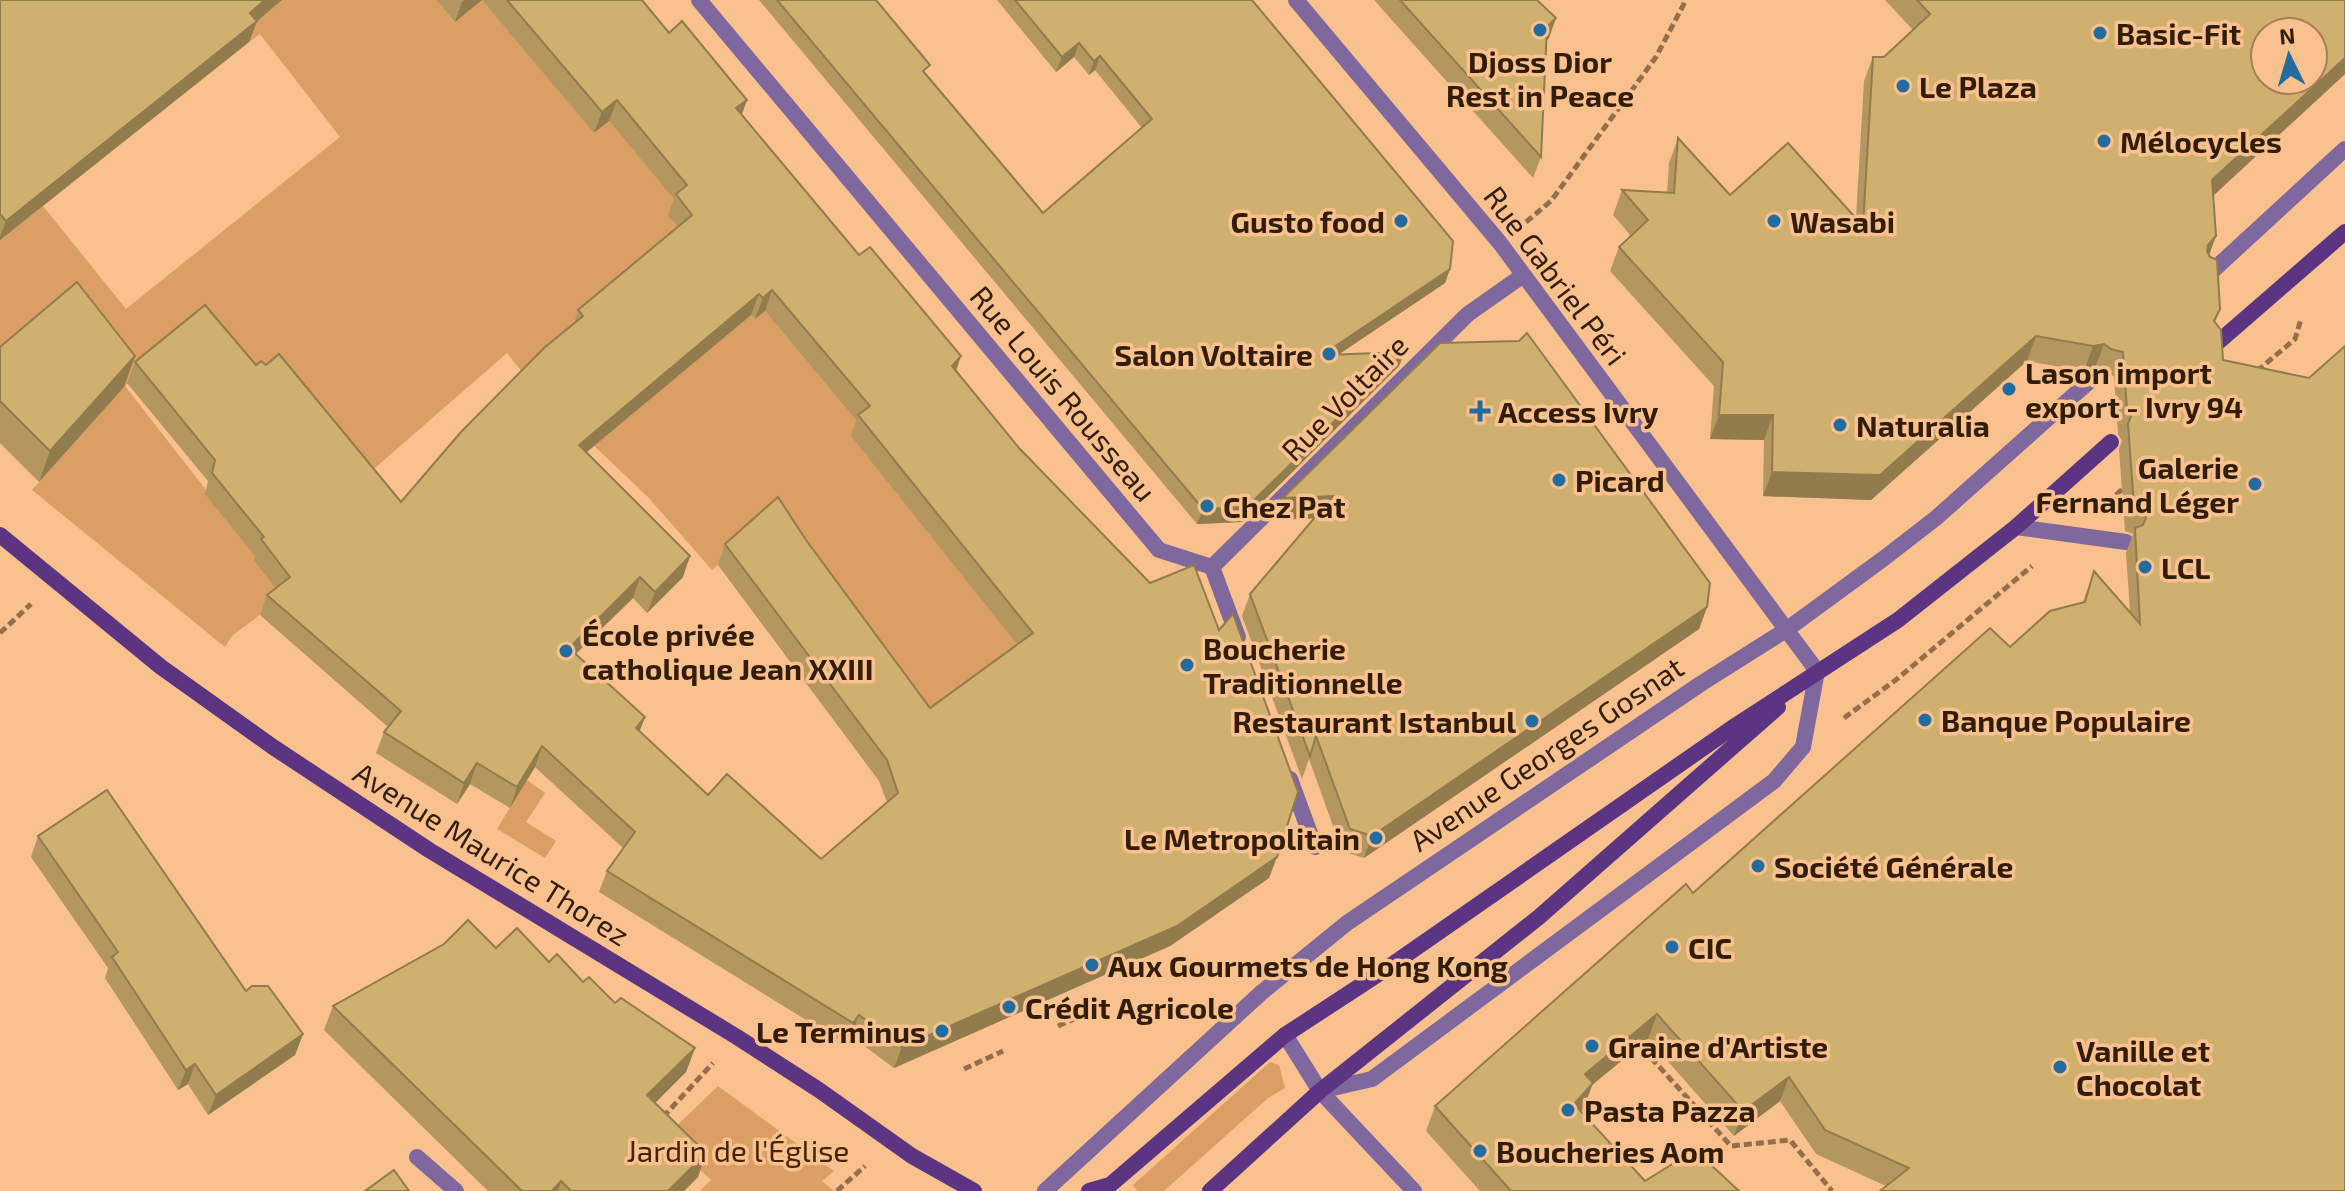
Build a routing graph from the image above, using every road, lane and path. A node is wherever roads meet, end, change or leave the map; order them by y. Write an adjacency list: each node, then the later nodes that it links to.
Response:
1 (699, 0): 15 (street, Rue Louis Rousseau)
2 (1296, 0): 6 (street, Rue Gabriel Péri)
3 (1686, 0): 6 (path)
4 (2345, 149): 7 (street)
5 (2345, 232): 9 (main road)
6 (1500, 243): 8 (street, Rue Gabriel Péri)
7 (2209, 274)
8 (1522, 276): 15 (street, Rue Voltaire); 17 (street, Rue Gabriel Péri)
9 (2216, 344)
10 (2092, 379): 17 (street, Avenue Georges Gosnat)
11 (2111, 442): 12 (main road)
12 (2016, 527): 14 (street); 20 (main road)
13 (0, 535): 27 (main road, Avenue Maurice Thorez)
14 (2126, 542)
15 (1212, 567): 19 (street)
16 (20, 615): 18 (path)
17 (1786, 630): 20 (street, Rue Gabriel Péri); 37 (street, Avenue Georges Gosnat)
18 (0, 633)
19 (1245, 656)
20 (1817, 671): 26 (main road); 30 (main road); 30 (street)
21 (1282, 759): 22 (street)
22 (1315, 847)
23 (1095, 1010): 24 (path)
24 (1058, 1026)
25 (1629, 1034): 41 (path)
26 (1285, 1035): 30 (street); 38 (main road)
27 (737, 1037): 31 (path); 36 (main road, Avenue Maurice Thorez)
28 (1003, 1051): 29 (path)
29 (964, 1069)
30 (1320, 1091): 39 (main road); 40 (street)
31 (655, 1125)
32 (417, 1157): 34 (street)
33 (873, 1171): 35 (path)
34 (456, 1191)
35 (837, 1191)
36 (974, 1191)
37 (1045, 1191)
38 (1089, 1191)
39 (1210, 1191)
40 (1414, 1191)
41 (1832, 1191)

